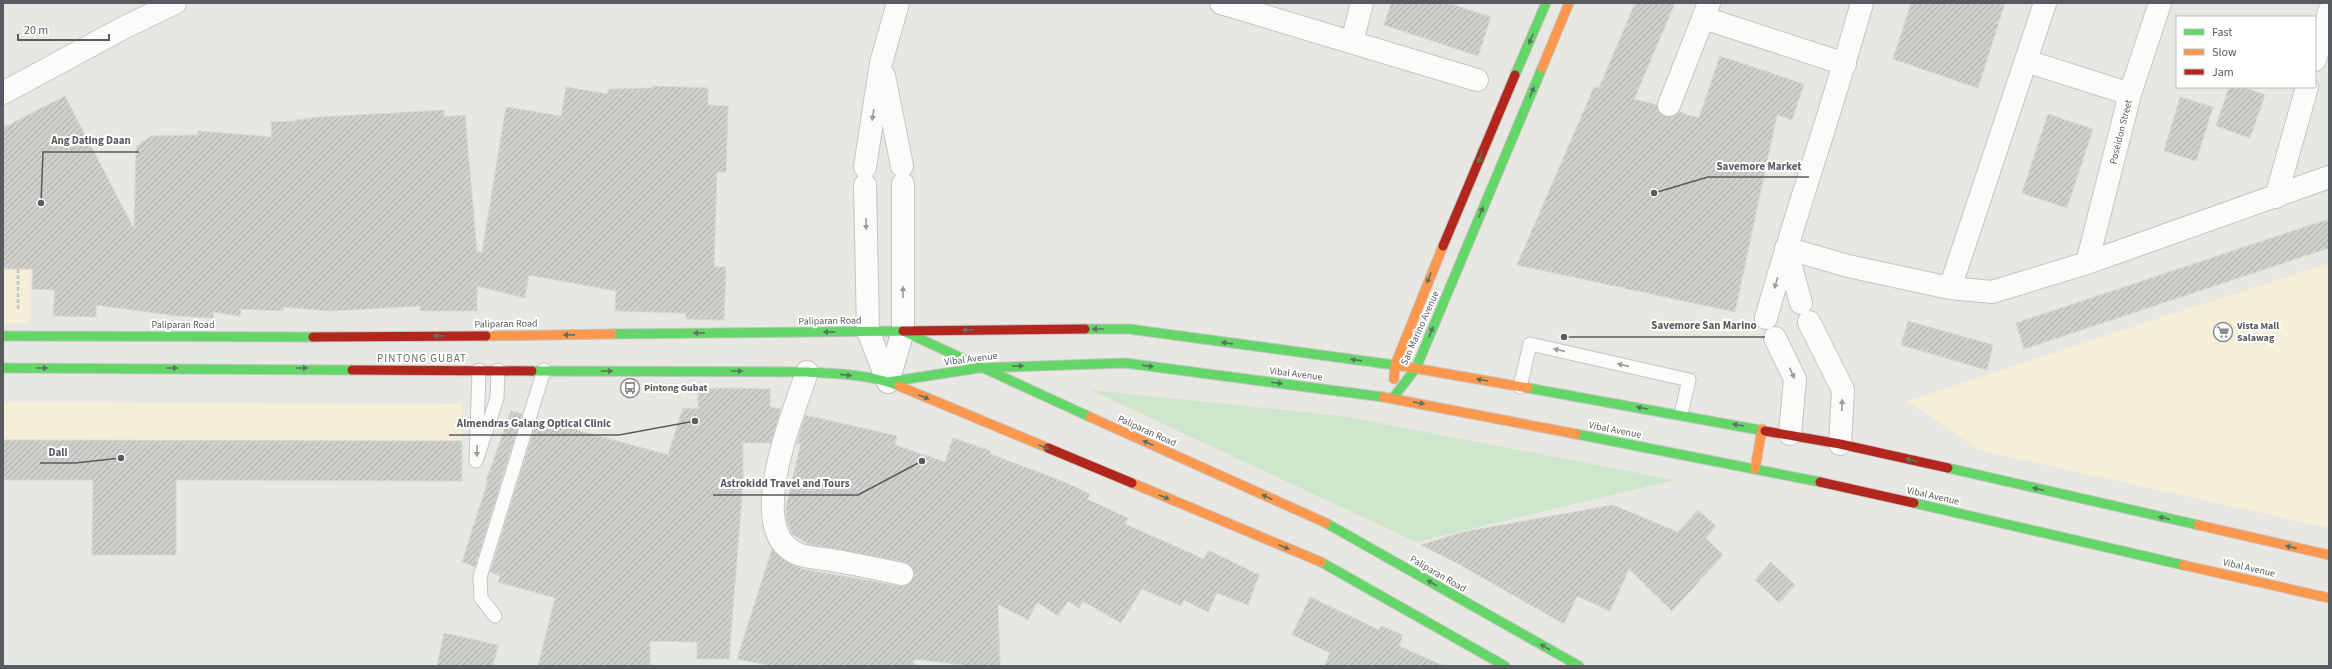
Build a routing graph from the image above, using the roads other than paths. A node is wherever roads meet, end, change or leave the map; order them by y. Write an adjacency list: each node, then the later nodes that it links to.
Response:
1 (175, 3): 19 (street)
2 (898, 3): 15 (street)
3 (1221, 3): 12 (street)
4 (1362, 3): 12 (street)
5 (1546, 3): 30 (main road, San Marino Avenue, one-way to 30)
6 (1569, 3): 33 (main road, San Marino Avenue, one-way to 6)
7 (1862, 3): 16 (street)
8 (2045, 3): 14 (street)
9 (2153, 5): 20 (street, Poseidon Street)
10 (1706, 10): 16 (street); 21 (street)
11 (2329, 12): 13 (street)
12 (1352, 42): 17 (street)
13 (2316, 57)
14 (2026, 61): 20 (street); 26 (street)
15 (881, 63): 27 (street, one-way to 27); 28 (street, one-way to 15)
16 (1845, 64): 24 (street)
17 (1477, 80)
18 (2307, 88): 23 (street)
19 (3, 93)
20 (2130, 94): 25 (street, Poseidon Street)
21 (1670, 106)
22 (2329, 177): 23 (street)
23 (2276, 197): 25 (street)
24 (1786, 248): 26 (street); 43 (street, one-way to 43); 44 (street, one-way to 24)
25 (2087, 263): 26 (street)
26 (1950, 288)
27 (868, 331): 28 (main road, Paliparan Road); 29 (main road, Paliparan Road, one-way to 29); 38 (street)
28 (903, 331): 30 (main road, one-way to 28); 32 (main road, Paliparan Road); 38 (street)
29 (3, 336)
30 (1395, 365): 33 (main road); 40 (main road, San Marino Avenue)
31 (3, 368): 34 (main road, one-way to 34)
32 (979, 368): 38 (main road, Vibal Avenue); 40 (main road, Vibal Avenue, one-way to 40); 51 (main road, Paliparan Road, one-way to 32)
33 (1416, 368): 39 (main road, one-way to 33); 40 (main road, San Marino Avenue)
34 (479, 370): 35 (main road); 35 (lane, one-way to 35)
35 (498, 370): 36 (main road)
36 (544, 370): 37 (main road, one-way to 37); 49 (lane)
37 (807, 372): 38 (main road, one-way to 38); 47 (street)
38 (888, 382): 50 (main road, one-way to 50)
39 (1520, 387): 41 (main road, one-way to 39); 41 (lane, one-way to 39)
40 (1393, 398): 45 (main road, Vibal Avenue, one-way to 45)
41 (1681, 414): 42 (main road, one-way to 41)
42 (1762, 429): 43 (main road); 45 (main road)
43 (1790, 434): 44 (main road)
44 (1840, 444): 46 (main road, one-way to 44)
45 (1755, 469): 48 (main road, Vibal Avenue)
46 (2329, 555)
47 (902, 574)
48 (2329, 598)
49 (495, 616)
50 (1505, 666)
51 (1579, 666)

